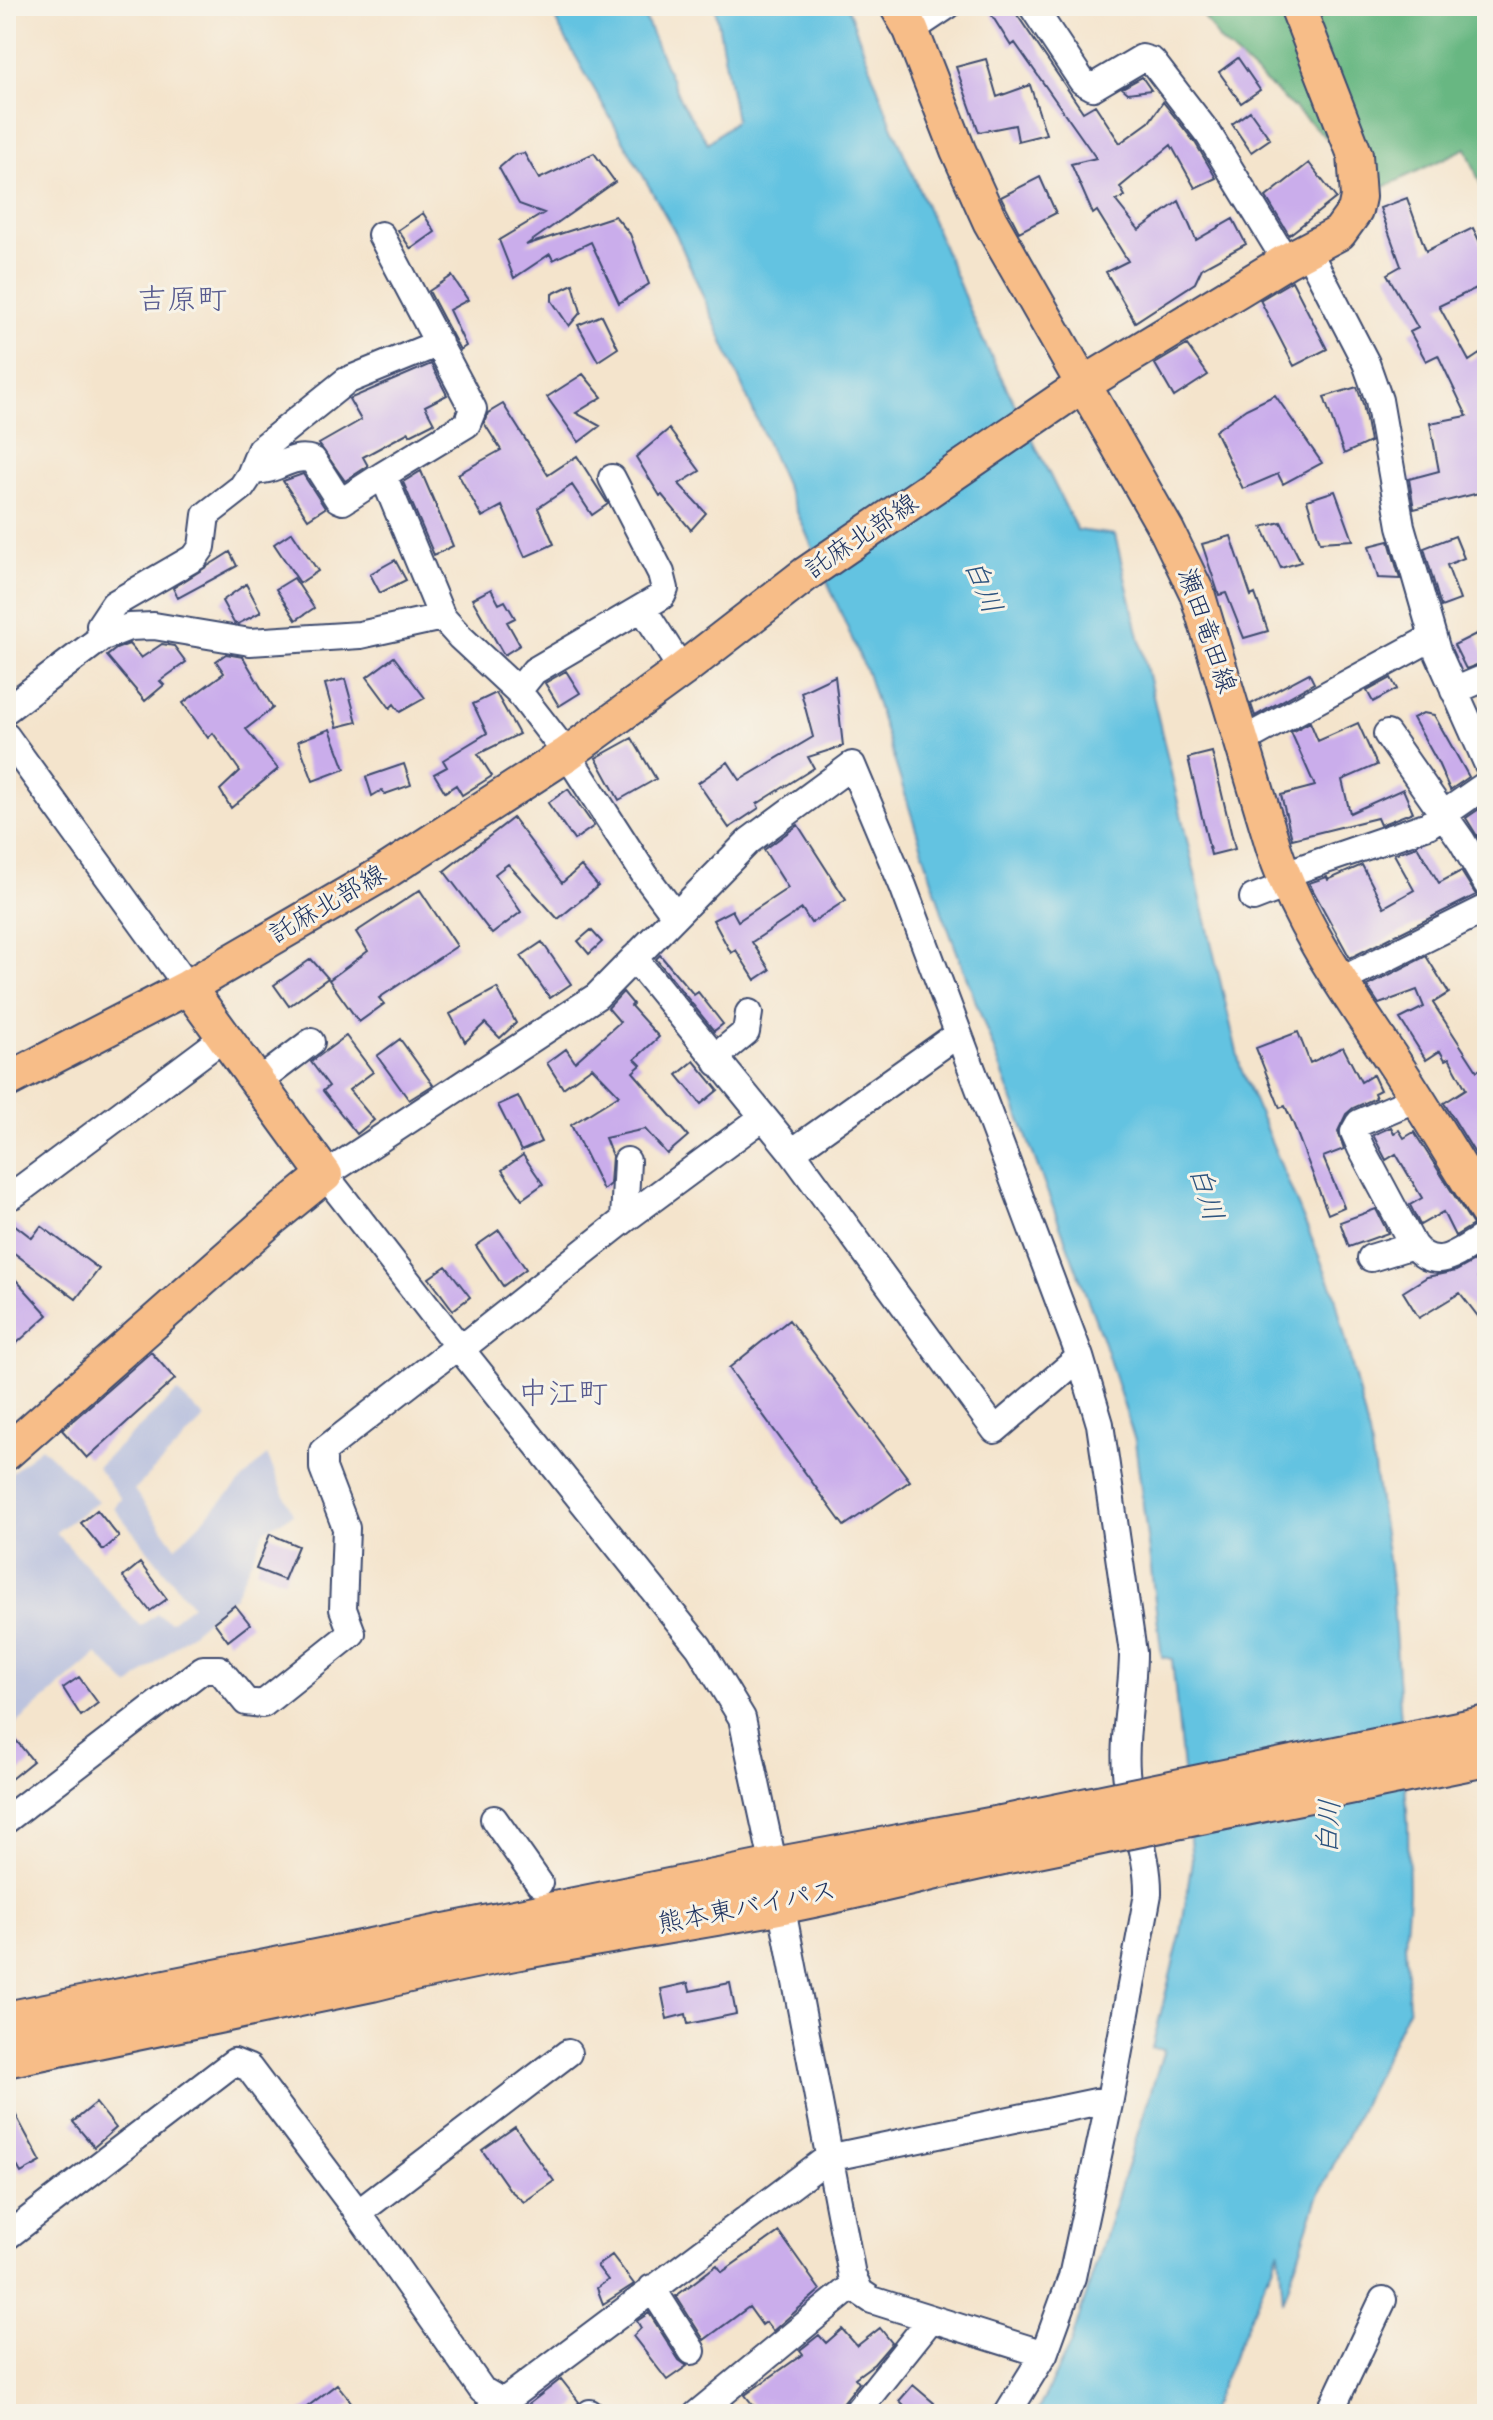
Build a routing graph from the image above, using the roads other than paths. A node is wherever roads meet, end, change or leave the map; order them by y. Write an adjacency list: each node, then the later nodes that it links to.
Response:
1 (947, 6): 4 (street)
2 (1032, 6): 6 (street)
3 (1297, 6): 6 (main road, 託麻北部線)
4 (904, 18): 8 (main road, 瀬田竜田線)
5 (381, 235): 7 (street)
6 (1297, 256): 8 (main road, 託麻北部線); 14 (street)
7 (439, 343): 9 (street); 10 (street)
8 (1084, 384): 16 (main road, 託麻北部線); 23 (main road, 瀬田竜田線)
9 (252, 470): 10 (street); 15 (street)
10 (383, 475): 13 (street)
11 (612, 478): 12 (street)
12 (643, 609): 16 (street); 18 (street)
13 (442, 617): 15 (street); 18 (street)
14 (1433, 637): 19 (street); 23 (street)
15 (101, 638): 20 (street)
16 (682, 670): 24 (main road, 託麻北部線)
17 (1487, 677): 19 (street)
18 (518, 691): 24 (street)
19 (1454, 691): 25 (street)
20 (6, 710)
21 (1387, 734): 27 (street)
22 (6, 736): 35 (street)
23 (1242, 741): 28 (main road, 瀬田竜田線)
24 (567, 754): 32 (street); 35 (main road, 託麻北部線)
25 (1487, 763)
26 (1487, 784): 27 (street)
27 (1442, 815): 28 (street); 29 (street)
28 (1285, 880): 30 (street); 34 (main road, 瀬田竜田線)
29 (1487, 884)
30 (1253, 898)
31 (1487, 908): 34 (street)
32 (675, 915): 33 (street); 55 (street)
33 (634, 958): 40 (street); 47 (street)
34 (1340, 981): 43 (main road, 瀬田竜田線)
35 (188, 987): 37 (main road); 41 (main road, 託麻北部線)
36 (749, 1013): 40 (street)
37 (223, 1038): 42 (main road); 48 (street)
38 (948, 1041): 45 (street)
39 (311, 1042): 42 (street)
40 (718, 1063): 44 (street)
41 (6, 1081)
42 (257, 1083): 47 (main road)
43 (1417, 1098): 49 (main road, 瀬田竜田線); 52 (street)
44 (762, 1118): 45 (street); 50 (street)
45 (792, 1152): 55 (street)
46 (627, 1161): 50 (street)
47 (325, 1175): 54 (street); 56 (main road)
48 (6, 1190)
49 (1487, 1212)
50 (624, 1220): 54 (street)
51 (1487, 1235): 52 (street)
52 (1413, 1245): 53 (street)
53 (1371, 1258)
54 (458, 1346): 60 (street); 62 (street)
55 (1080, 1357): 68 (street)
56 (10, 1442)
57 (1487, 1725): 61 (highway, 熊本東バイパス, bridge)
58 (1487, 1757): 61 (highway, 熊本東バイパス, bridge)
59 (494, 1819): 63 (street)
60 (6, 1820)
61 (1002, 1840): 62 (highway, 熊本東バイパス); 64 (highway, 熊本東バイパス)
62 (774, 1867): 64 (street); 65 (highway, 熊本東バイパス)
63 (539, 1883)
64 (781, 1904): 67 (highway, 熊本東バイパス); 69 (street)
65 (6, 2021)
66 (568, 2053): 70 (street)
67 (6, 2058)
68 (1110, 2099): 69 (street); 77 (street)
69 (828, 2158): 72 (street); 74 (street)
70 (358, 2213): 71 (street); 78 (street)
71 (6, 2237)
72 (856, 2283): 75 (street); 79 (street)
73 (1383, 2300): 82 (street)
74 (660, 2301): 76 (street); 78 (street)
75 (931, 2319): 77 (street); 80 (street)
76 (688, 2344)
77 (1044, 2354): 81 (street)
78 (494, 2408)
79 (697, 2414)
80 (855, 2414)
81 (1007, 2414)
82 (1329, 2414)

